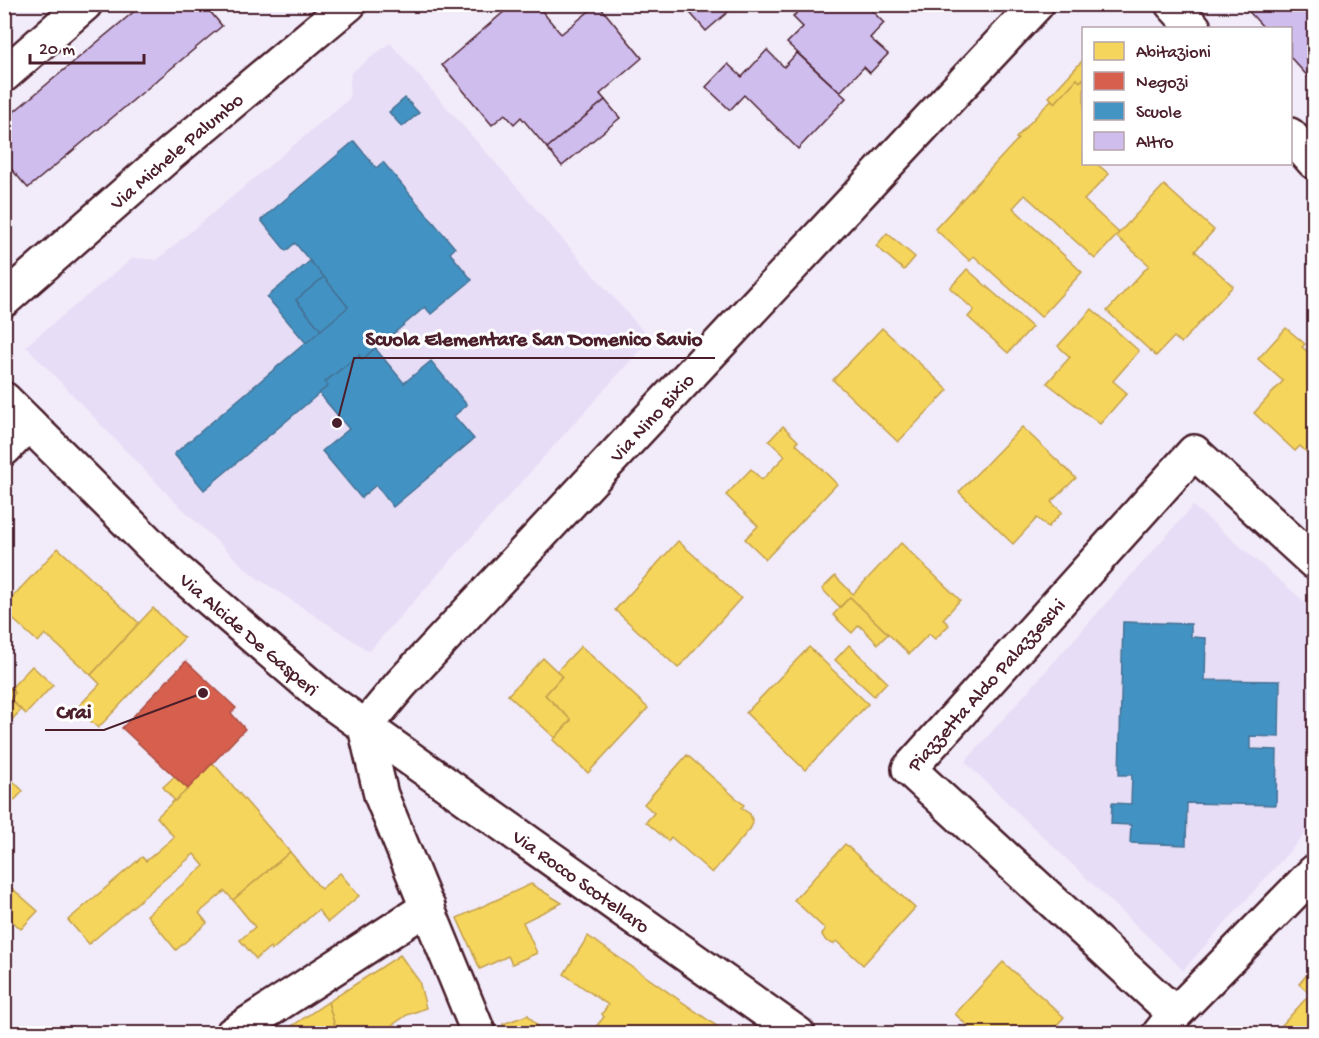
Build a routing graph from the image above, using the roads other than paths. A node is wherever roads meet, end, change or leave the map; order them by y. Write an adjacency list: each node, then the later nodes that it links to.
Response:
1 (85, 4): 6 (street)
2 (349, 4): 9 (street, Via Michele Palumbo)
3 (1036, 4): 14 (street, Via Nino Bixio)
4 (1172, 4): 5 (street)
5 (1193, 27)
6 (4, 75)
7 (1292, 137): 8 (street)
8 (1314, 162)
9 (4, 300)
10 (4, 399): 11 (street, Via Alcide De Gasperi)
11 (29, 424): 12 (street); 14 (street, Via Alcide De Gasperi)
12 (4, 449)
13 (1314, 562): 17 (street, Piazzetta Aldo Palazzeschi)
14 (366, 727): 16 (street); 20 (street, Via Rocco Scotellaro)
15 (1314, 872): 17 (street)
16 (428, 907): 18 (street); 19 (street)
17 (1167, 1024)
18 (232, 1034)
19 (479, 1034)
20 (798, 1034)

